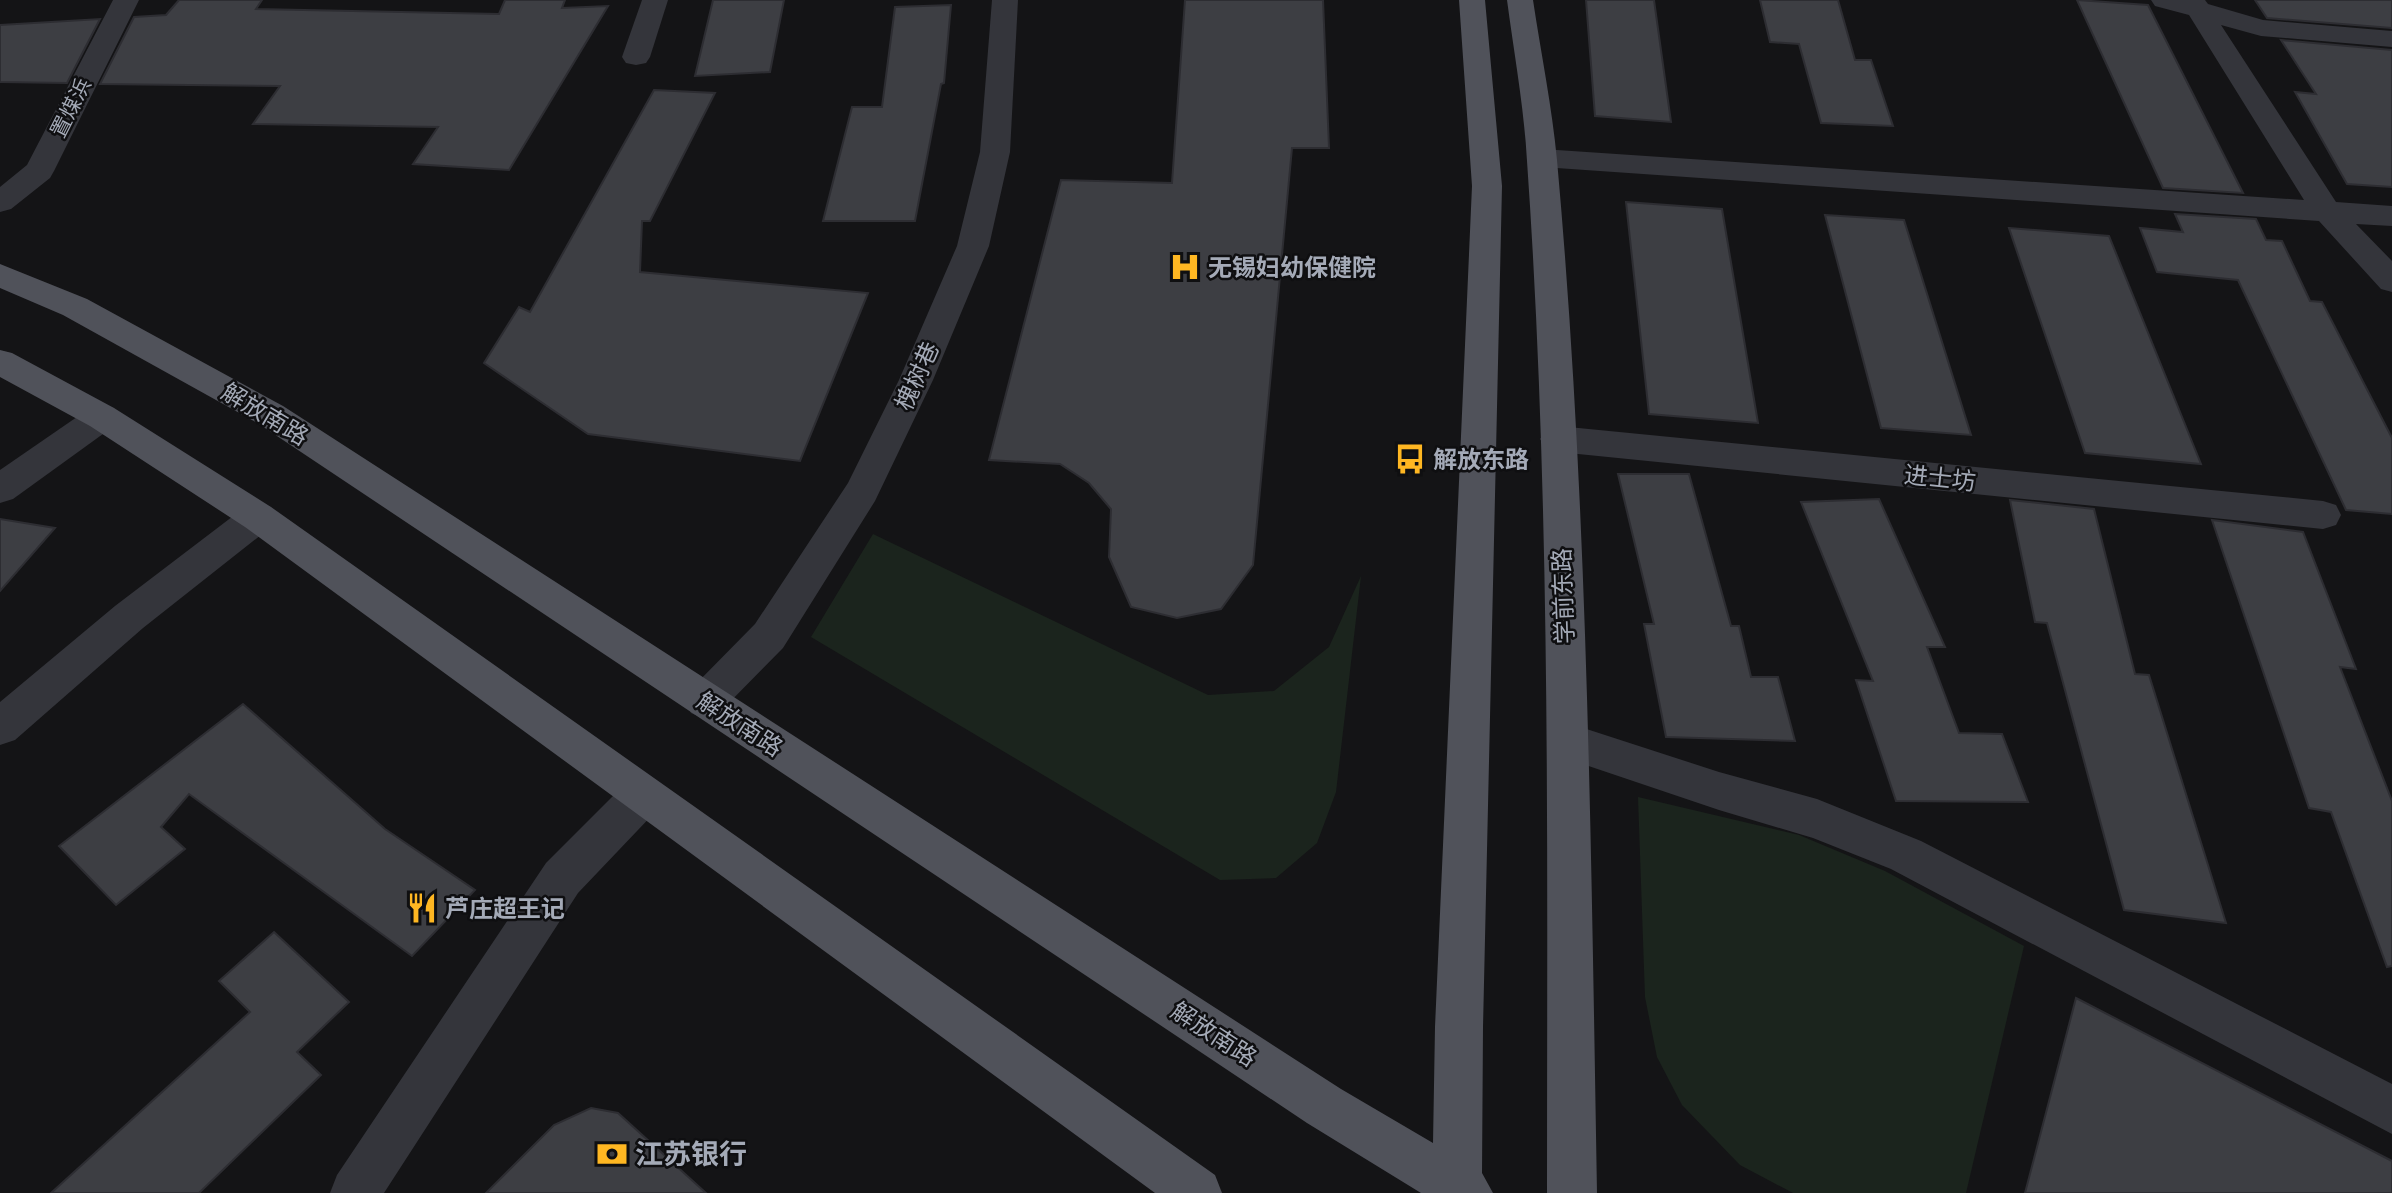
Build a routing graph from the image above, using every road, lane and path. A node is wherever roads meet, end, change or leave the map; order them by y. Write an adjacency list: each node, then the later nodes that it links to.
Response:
1 (126, 0): 11 (street, 置煤浜)
2 (655, 0): 9 (street)
3 (1005, 0): 22 (street, 槐树巷)
4 (1472, 0): 27 (main road)
5 (1520, 0): 10 (main road, 学前东路)
6 (2164, 0): 7 (street)
7 (2195, 5): 8 (street); 12 (street)
8 (2392, 39)
9 (636, 57)
10 (1542, 159): 12 (street); 18 (main road, 学前东路)
11 (0, 202)
12 (2326, 210): 13 (street); 15 (street)
13 (2392, 216)
14 (0, 275): 22 (main road, 解放南路)
15 (2392, 281)
16 (0, 362): 17 (main road)
17 (102, 417): 19 (street); 21 (main road)
18 (1558, 439): 20 (street, 进士坊); 24 (main road, 学前东路)
19 (0, 489)
20 (2323, 515)
21 (258, 517): 23 (street); 25 (main road)
22 (705, 701): 27 (main road, 解放南路)
23 (0, 727)
24 (1568, 741): 26 (street); 30 (main road, 学前东路)
25 (642, 796): 28 (street); 29 (main road)
26 (2392, 1110)
27 (1461, 1191)
28 (355, 1193)
29 (1197, 1193)
30 (1572, 1193)

